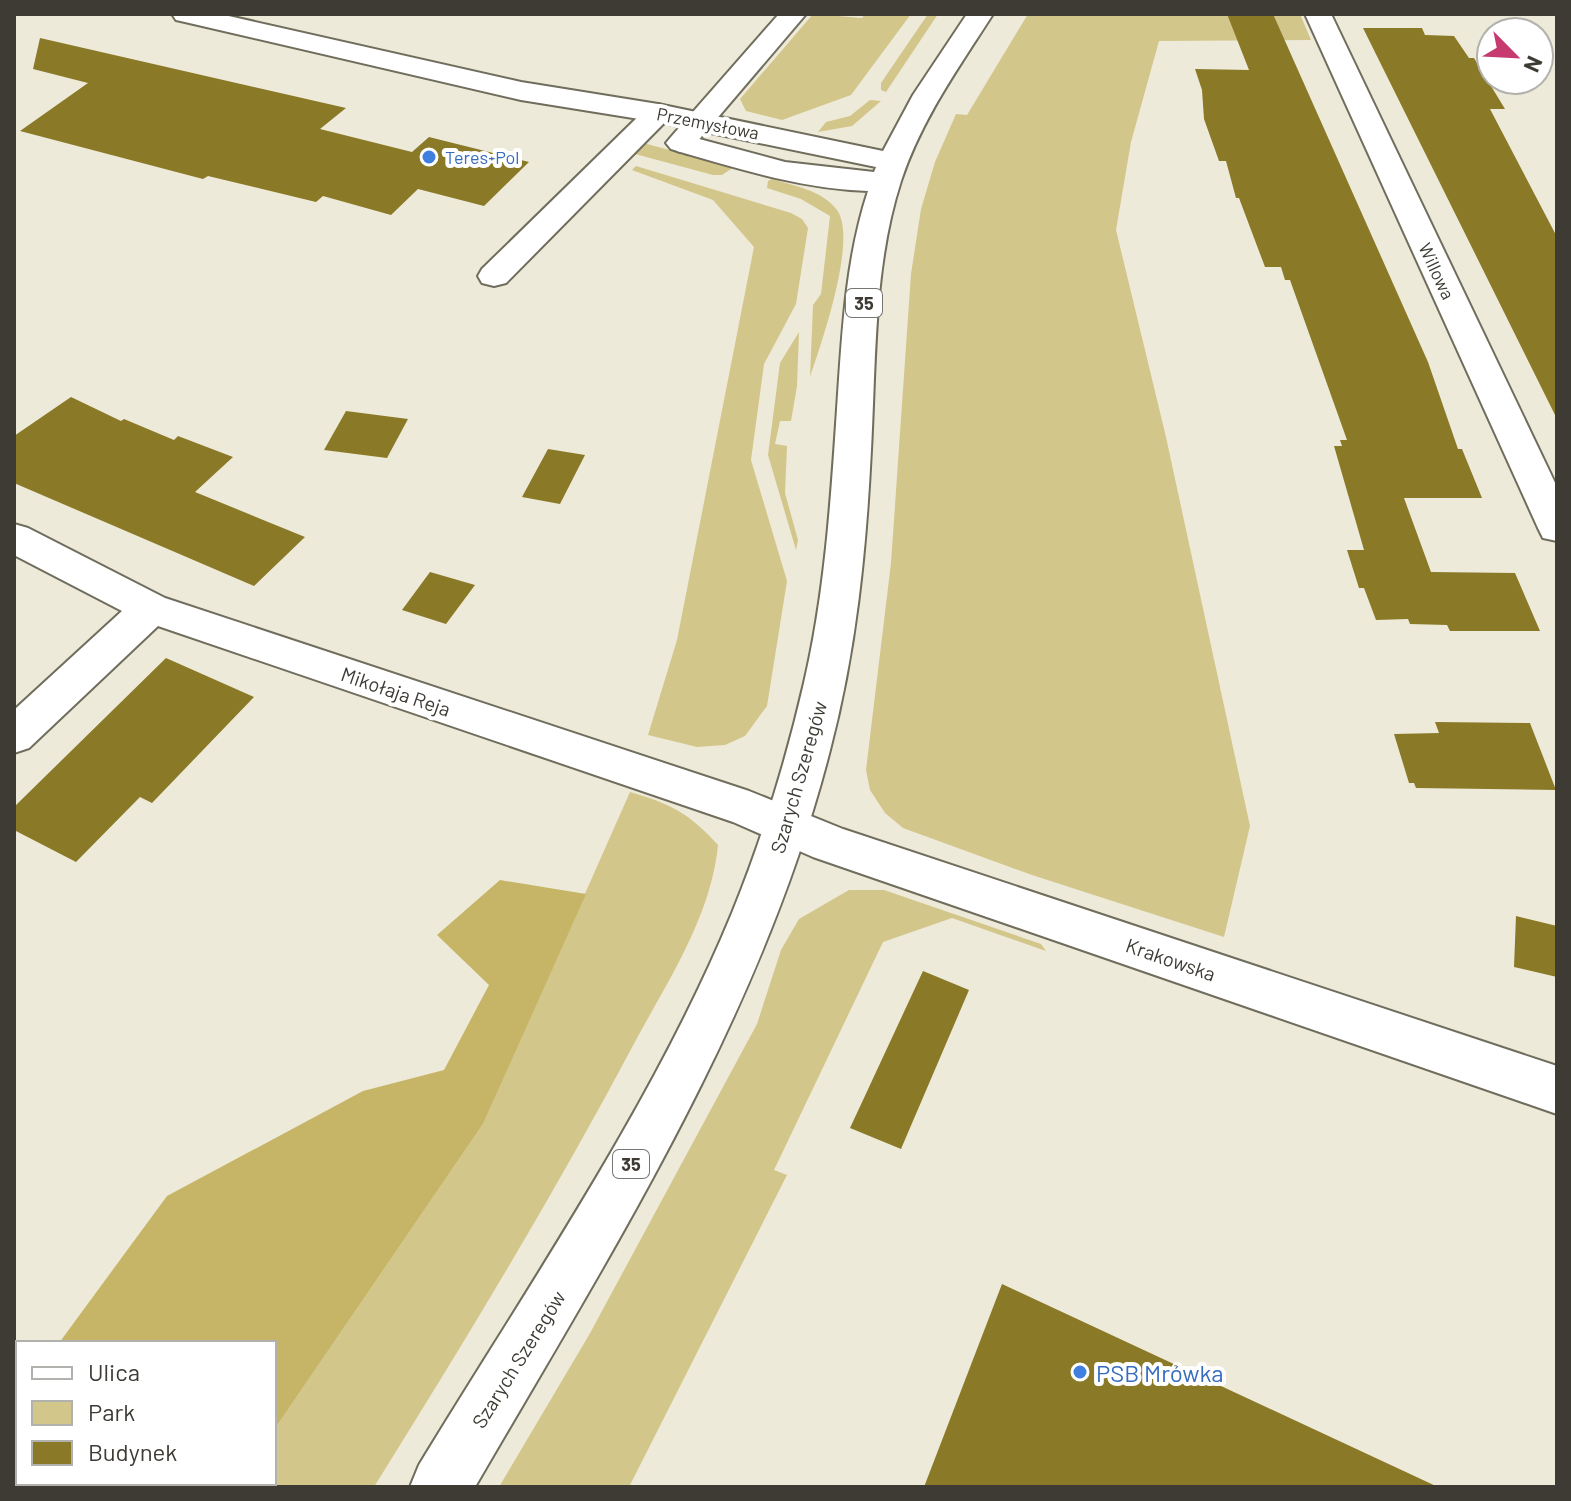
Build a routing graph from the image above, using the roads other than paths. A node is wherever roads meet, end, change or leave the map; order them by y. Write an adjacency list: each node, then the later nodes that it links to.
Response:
1 (185, 14): 6 (main road, Przemysłowa)
2 (793, 14): 5 (main road)
3 (980, 14): 8 (main road, Szarych Szeregów / 35)
4 (1318, 14): 10 (main road, Willowa)
5 (701, 121): 6 (main road, Przemysłowa); 7 (main road); 8 (main road, Przemysłowa)
6 (648, 122): 7 (main road, Przemysłowa); 9 (main road)
7 (681, 143): 8 (main road, Przemysłowa)
8 (889, 172): 14 (main road, Szarych Szeregów / 35)
9 (494, 276)
10 (1557, 528)
11 (14, 538): 12 (main road, Mikołaja Reja)
12 (151, 608): 13 (main road); 14 (main road, Mikołaja Reja)
13 (14, 736)
14 (787, 824): 15 (main road, Krakowska); 16 (main road, Szarych Szeregów / 35)
15 (1557, 1090)
16 (441, 1487)

